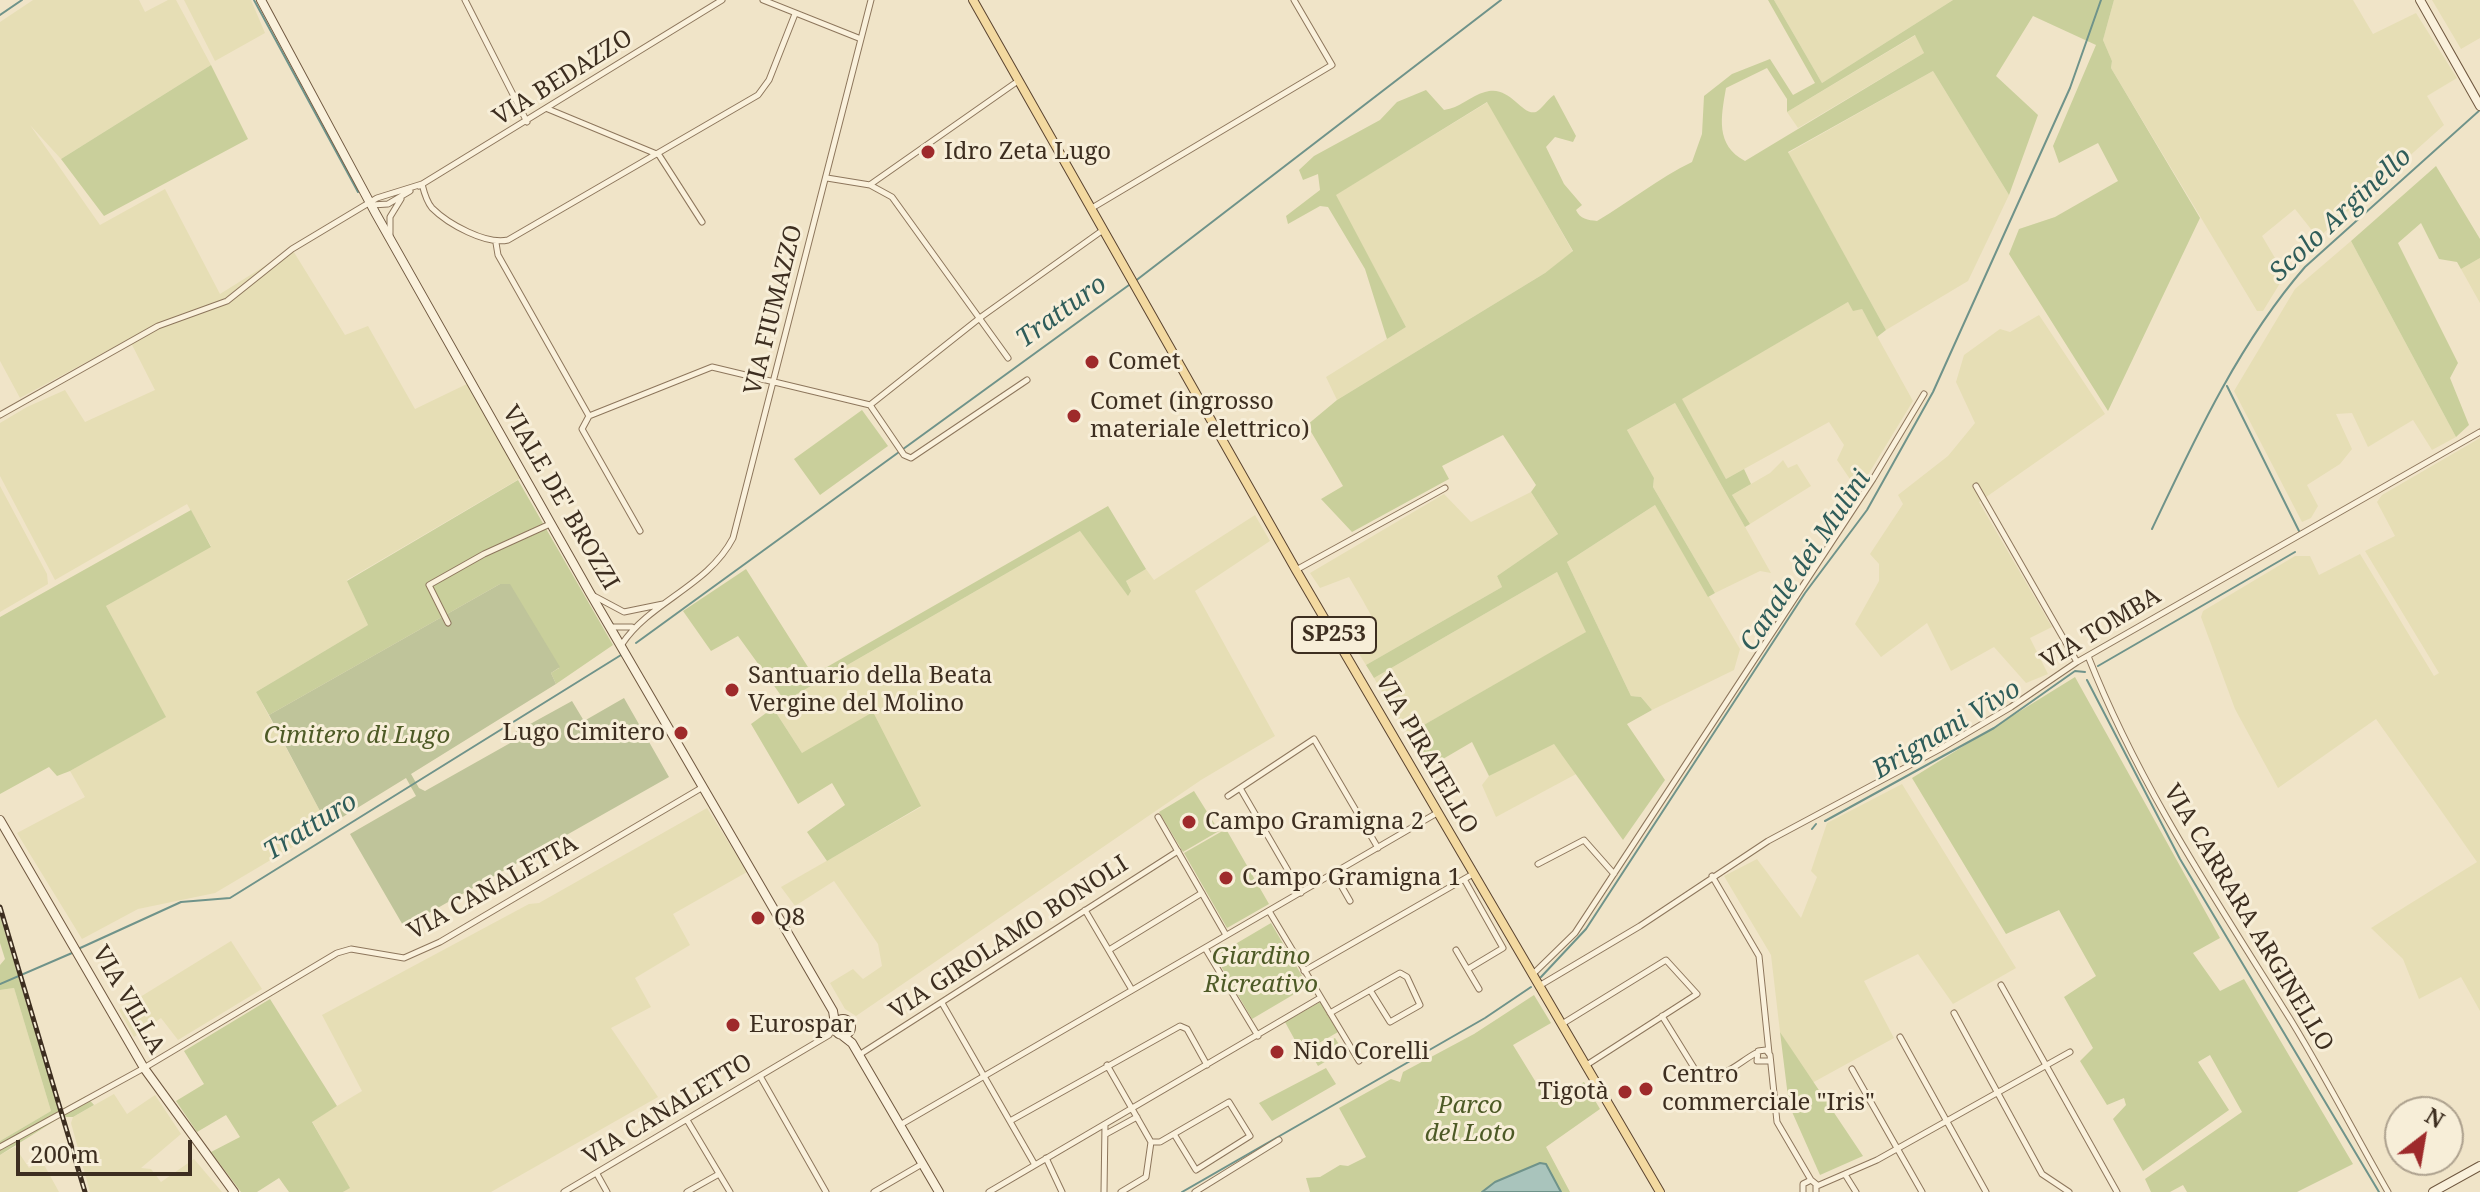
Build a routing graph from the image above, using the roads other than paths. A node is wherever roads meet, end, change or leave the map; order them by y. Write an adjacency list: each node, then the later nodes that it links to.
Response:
1 (261, 0): 16 (street, VIALE DE' BROZZI)
2 (465, 0): 14 (street)
3 (722, 0): 13 (street, VIA BEDAZZO)
4 (763, 0): 9 (street)
5 (871, 0): 10 (street, VIA FIUMAZZO)
6 (973, 0): 11 (main road, VIA PIRATELLO / SP253)
7 (1294, 0): 23 (street)
8 (2420, 0): 12 (street)
9 (795, 14): 10 (street); 15 (street)
10 (861, 39): 17 (street, VIA FIUMAZZO)
11 (1018, 81): 19 (street); 23 (main road, VIA PIRATELLO / SP253)
12 (2480, 105)
13 (548, 109): 14 (street, VIA BEDAZZO); 15 (street)
14 (527, 122): 18 (street, VIA BEDAZZO)
15 (659, 155): 24 (street); 26 (street)
16 (355, 177): 20 (street); 22 (street, VIALE DE' BROZZI)
17 (827, 178): 19 (street); 31 (street, VIA FIUMAZZO)
18 (422, 184): 20 (street, VIA BEDAZZO); 21 (street, VIA BEDAZZO); 26 (street)
19 (870, 185): 28 (street)
20 (386, 194): 22 (street, VIA BEDAZZO)
21 (404, 194): 22 (street, VIA BEDAZZO); 27 (street)
22 (370, 204): 27 (street, VIALE DE' BROZZI); 34 (street)
23 (1092, 208): 25 (main road, VIA PIRATELLO / SP253)
24 (702, 222)
25 (1104, 229): 28 (street); 41 (main road, VIA PIRATELLO / SP253)
26 (496, 243): 35 (street)
27 (394, 246): 39 (street, VIALE DE' BROZZI)
28 (981, 317): 29 (street); 33 (street)
29 (1008, 358)
30 (1027, 380): 33 (street)
31 (775, 381): 33 (street); 35 (street); 43 (street, VIA FIUMAZZO)
32 (1924, 394): 62 (street)
33 (870, 405)
34 (0, 415)
35 (589, 416): 40 (street)
36 (2480, 432): 49 (street, VIA TOMBA)
37 (1976, 486): 50 (street)
38 (1445, 488): 41 (street)
39 (551, 523): 42 (street, VIALE DE' BROZZI); 45 (street)
40 (640, 531)
41 (1296, 570): 54 (main road, VIA PIRATELLO / SP253)
42 (590, 593): 44 (street); 46 (street, VIALE DE' BROZZI)
43 (668, 603): 44 (street, VIA FIUMAZZO); 47 (street, VIA FIUMAZZO)
44 (624, 612): 46 (street)
45 (448, 623)
46 (612, 627): 47 (street); 48 (street, VIALE DE' BROZZI)
47 (633, 627): 48 (street, VIA FIUMAZZO)
48 (622, 644): 51 (street, VIALE DE' BROZZI)
49 (2088, 656): 50 (street, VIA TOMBA); 156 (street, VIA CARRARA ARGINELLO)
50 (2077, 662): 63 (street, VIA TOMBA)
51 (704, 787): 84 (street, VIALE DE' BROZZI); 108 (street, VIA CANALETTA)
52 (1240, 788): 53 (street); 57 (street); 66 (street)
53 (1228, 796)
54 (1437, 813): 57 (street); 61 (main road, VIA PIRATELLO / SP253)
55 (1158, 817): 58 (street)
56 (0, 820): 108 (street, VIA VILLA)
57 (1378, 848): 60 (street)
58 (1178, 851): 65 (street); 68 (street, VIA GIROLAMO BONOLI)
59 (1538, 864): 62 (street)
60 (1334, 873): 66 (street); 67 (street)
61 (1473, 874): 64 (street); 76 (main road, VIA PIRATELLO / SP253)
62 (1614, 874): 76 (street)
63 (1712, 876): 78 (street, VIA TOMBA); 95 (street)
64 (1464, 879): 74 (street); 75 (street)
65 (1202, 893): 70 (street); 72 (street)
66 (1301, 893): 69 (street)
67 (1350, 901)
68 (1085, 910): 72 (street); 83 (street, VIA GIROLAMO BONOLI)
69 (1269, 911): 70 (street); 75 (street)
70 (1226, 935): 71 (street)
71 (1205, 948): 80 (street); 94 (street)
72 (1109, 950): 80 (street)
73 (1456, 950): 74 (street)
74 (1468, 969): 79 (street)
75 (1304, 971): 82 (street)
76 (1532, 975): 78 (main road, VIA PIRATELLO / SP253)
77 (2001, 985): 107 (street)
78 (1539, 986): 89 (main road, VIA PIRATELLO / SP253)
79 (1479, 989)
80 (1132, 990): 111 (street)
81 (1370, 990): 81 (street); 85 (street)
82 (1320, 998): 85 (street); 94 (street)
83 (942, 1003): 101 (street, VIA GIROLAMO BONOLI); 111 (street)
84 (833, 1011): 88 (street, VIALE DE' BROZZI); 90 (street, VIALE DE' BROZZI)
85 (1330, 1013): 102 (street)
86 (1954, 1013): 112 (street)
87 (1662, 1016): 89 (street); 98 (street); 106 (street)
88 (845, 1019): 90 (street); 91 (street, VIALE DE' BROZZI)
89 (1561, 1024): 106 (main road, VIA PIRATELLO / SP253)
90 (835, 1025): 92 (street); 93 (street, VIALE DE' BROZZI)
91 (851, 1030): 93 (street); 97 (street, VIALE DE' BROZZI)
92 (829, 1035): 93 (street); 110 (street, VIA CANALETTO)
93 (841, 1035): 97 (street, VIALE DE' BROZZI)
94 (1258, 1036): 105 (street)
95 (1767, 1036): 98 (street); 100 (street)
96 (1900, 1037): 116 (street)
97 (852, 1043): 101 (street, VIALE DE' BROZZI)
98 (1759, 1051): 100 (street); 103 (street)
99 (2070, 1052): 107 (street)
100 (1769, 1053): 103 (street)
101 (859, 1055): 118 (street, VIALE DE' BROZZI)
102 (1359, 1061)
103 (1768, 1061): 130 (street)
104 (1107, 1065): 105 (street); 113 (street); 117 (street)
105 (1207, 1065): 113 (street)
106 (1585, 1066): 151 (main road, VIA PIRATELLO / SP253)
107 (2046, 1066): 112 (street); 137 (street)
108 (144, 1068): 124 (street, VIA CANALETTA); 138 (street, VIA VILLA)
109 (1852, 1069): 125 (street)
110 (760, 1076): 115 (street, VIA CANALETTO); 143 (street)
111 (985, 1077): 117 (street); 118 (street)
112 (1997, 1093): 116 (street); 155 (street)
113 (1133, 1108): 114 (street); 119 (street)
114 (1137, 1117): 120 (street); 123 (street)
115 (687, 1120): 131 (street, VIA CANALETTO); 132 (street)
116 (1947, 1120): 125 (street); 154 (street)
117 (1010, 1121): 128 (street)
118 (900, 1125): 127 (street, VIALE DE' BROZZI)
119 (1105, 1125): 120 (street); 126 (street)
120 (1106, 1134): 148 (street)
121 (1174, 1134): 121 (street); 123 (street)
122 (1279, 1140): 150 (street)
123 (1151, 1142): 149 (street)
124 (0, 1147)
125 (1897, 1149): 133 (street); 153 (street)
126 (1046, 1158): 128 (street); 147 (street)
127 (922, 1164): 144 (street); 145 (street, VIALE DE' BROZZI)
128 (1035, 1165): 146 (street)
129 (2480, 1166): 157 (street)
130 (1802, 1170): 134 (street); 135 (street)
131 (597, 1174): 139 (street, VIA CANALETTO); 140 (street)
132 (719, 1174): 141 (street); 142 (street)
133 (1846, 1176): 136 (street); 152 (street)
134 (1811, 1180): 135 (street); 136 (street)
135 (1801, 1189)
136 (1817, 1189)
137 (2114, 1191)
138 (234, 1192)
139 (566, 1192)
140 (607, 1192)
141 (687, 1192)
142 (730, 1192)
143 (826, 1192)
144 (874, 1192)
145 (939, 1192)
146 (989, 1192)
147 (1062, 1192)
148 (1104, 1192)
149 (1121, 1192)
150 (1195, 1192)
151 (1660, 1192)
152 (1856, 1192)
153 (1922, 1192)
154 (1986, 1192)
155 (2069, 1192)
156 (2388, 1192)
157 (2433, 1192)

